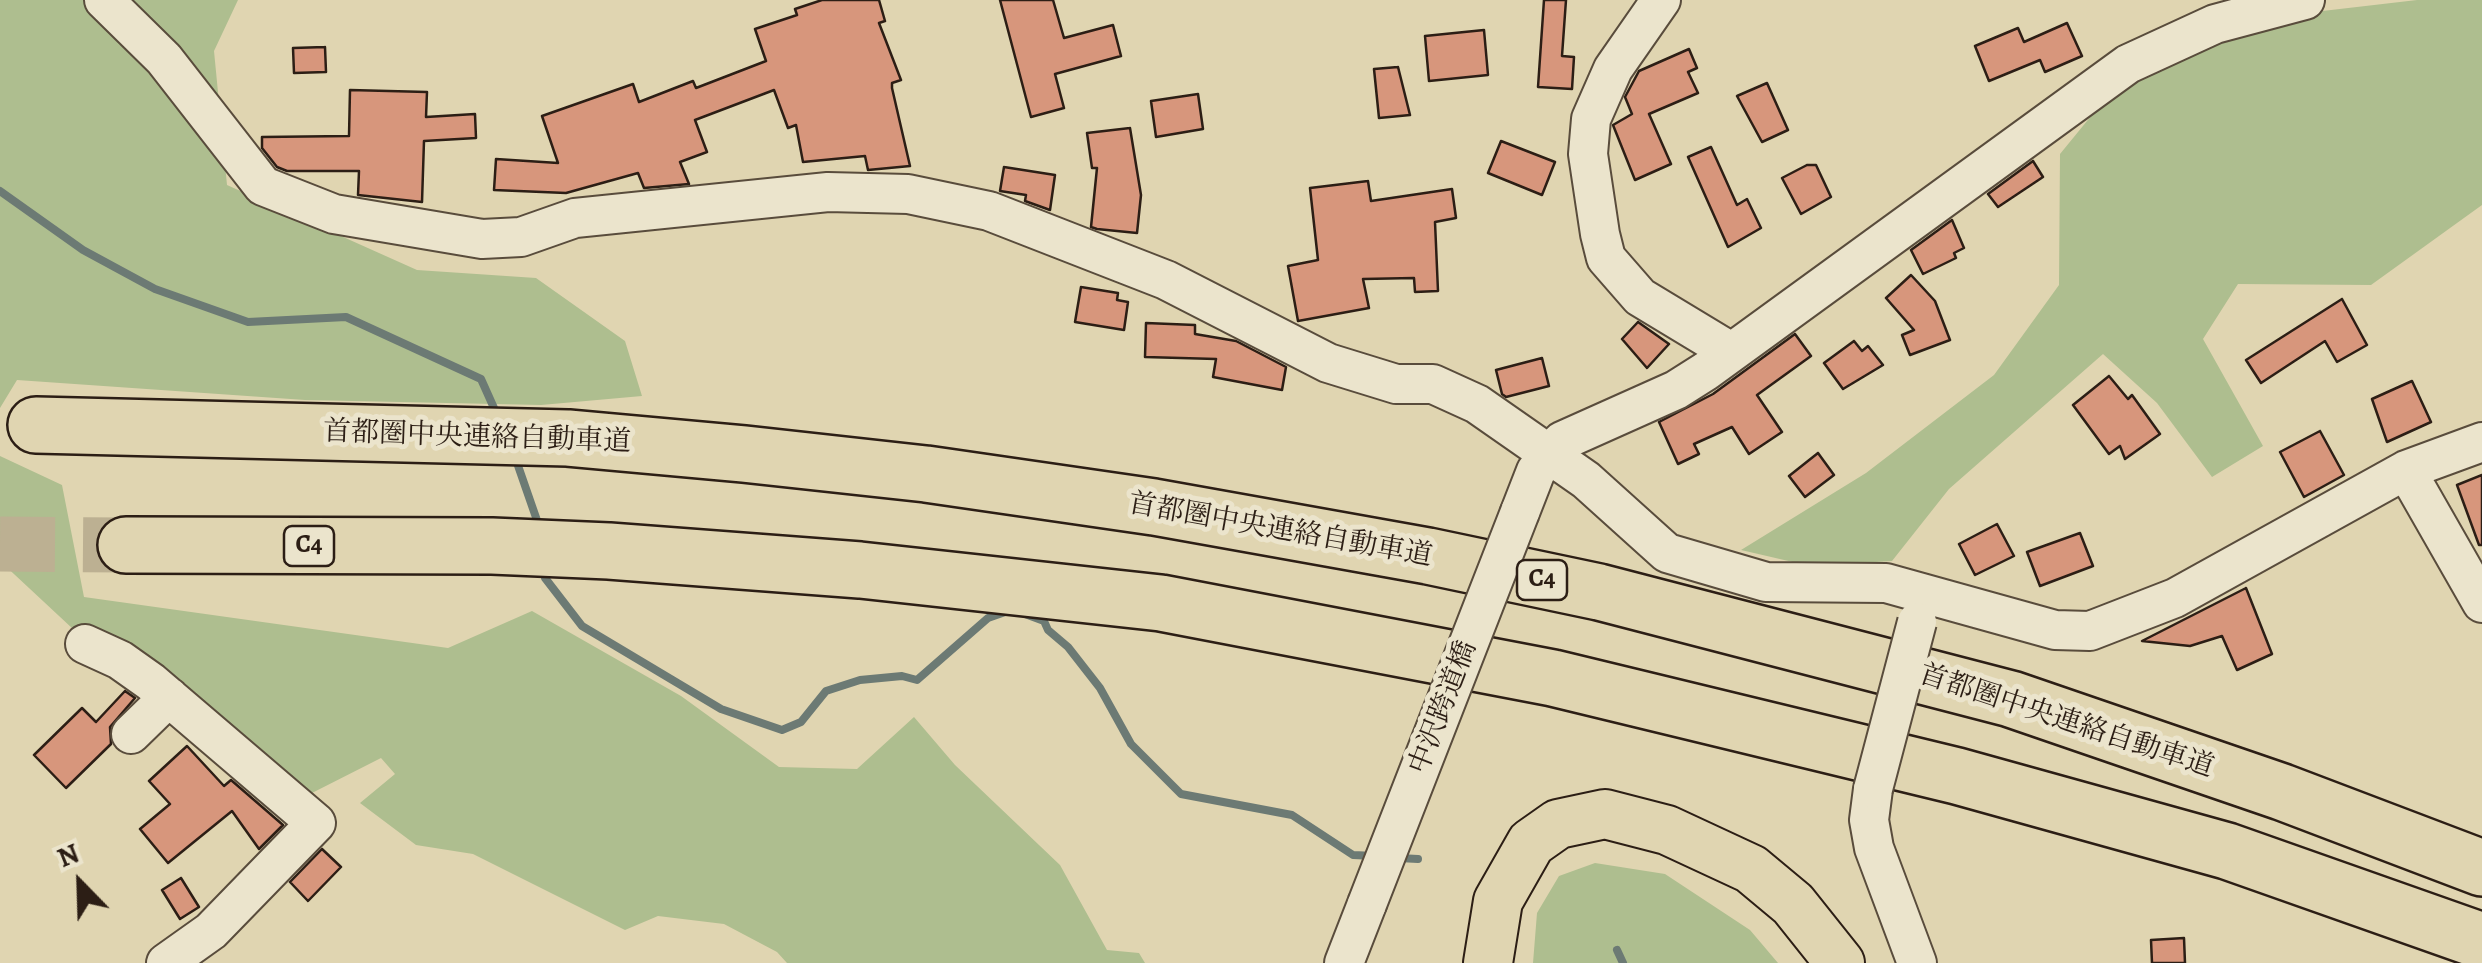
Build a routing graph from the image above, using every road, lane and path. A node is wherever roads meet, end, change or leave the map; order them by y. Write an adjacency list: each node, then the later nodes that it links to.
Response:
1 (104, 0): 7 (street)
2 (1661, 0): 4 (street)
3 (2305, 0): 4 (street)
4 (1732, 352): 7 (street)
5 (36, 426): 15 (highway, 首都圏中央連絡自動車道 / C4)
6 (2482, 442): 8 (street)
7 (1548, 455): 11 (street); 18 (street, 中沢跨道橋, bridge)
8 (2406, 470): 10 (street); 11 (street)
9 (126, 546): 16 (highway, C4)
10 (2482, 603)
11 (1922, 608): 21 (street, bridge)
12 (85, 644): 13 (street)
13 (169, 697): 14 (street); 17 (street)
14 (131, 734)
15 (2482, 868)
16 (2482, 941)
17 (166, 963)
18 (1344, 963)
19 (1488, 963): 20 (main road)
20 (1840, 963)
21 (1917, 963)

